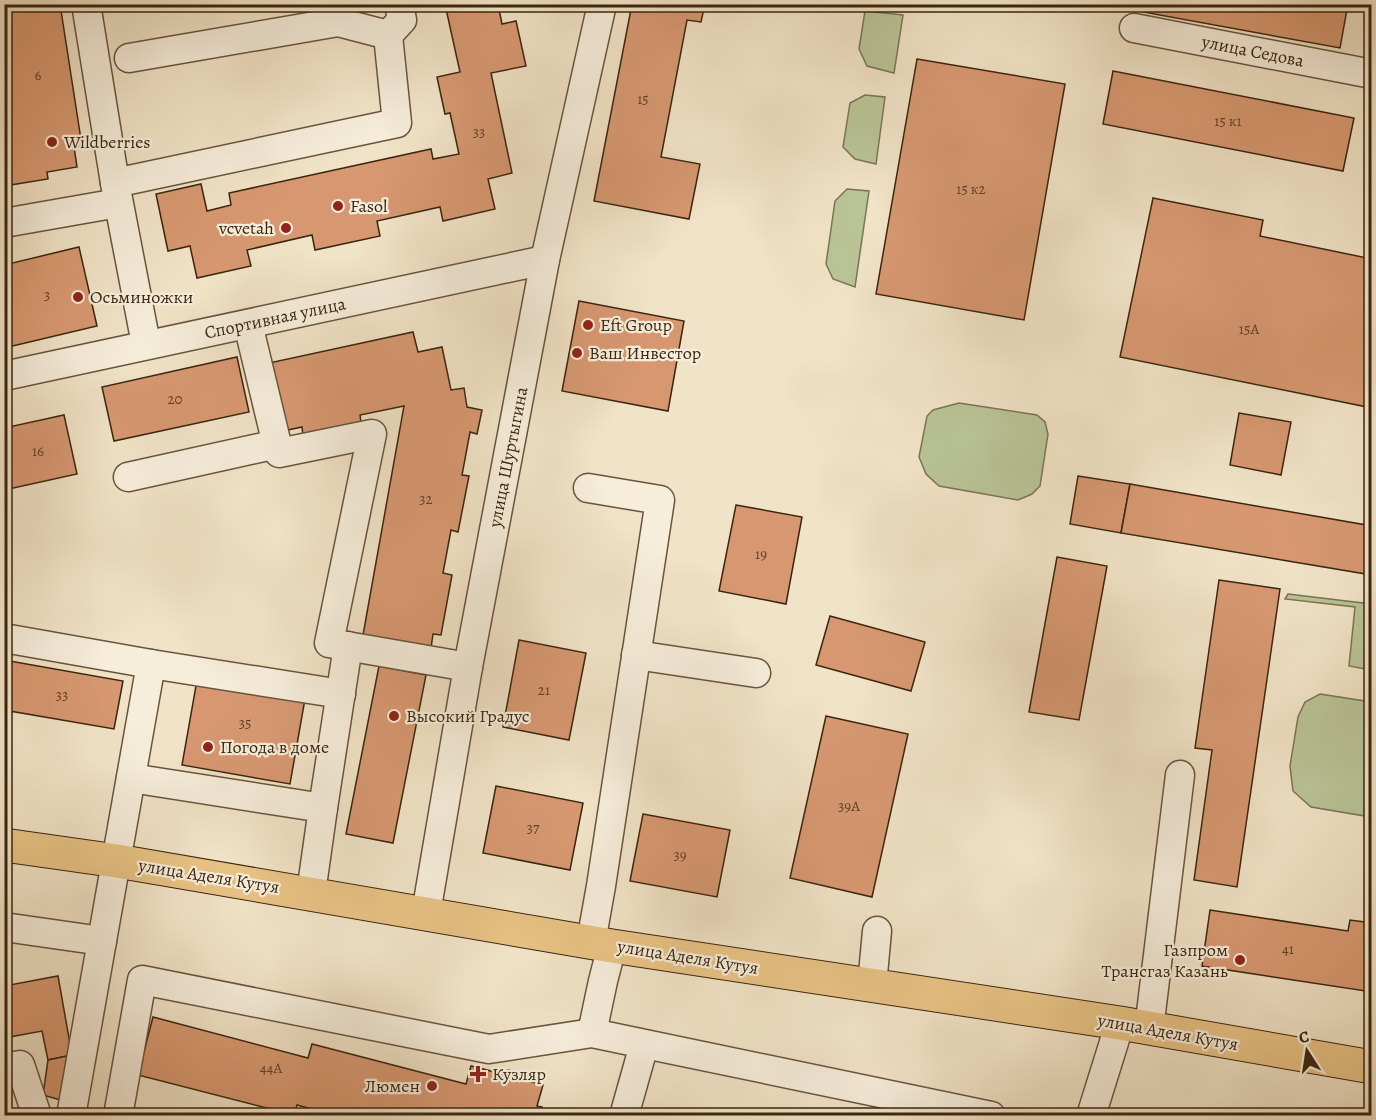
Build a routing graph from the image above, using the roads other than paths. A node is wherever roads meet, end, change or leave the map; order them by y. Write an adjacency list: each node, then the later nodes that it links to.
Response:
1 (86, 4): 8 (street)
2 (399, 4): 5 (street)
3 (602, 4): 10 (street, улица Шуртыгина)
4 (1134, 28): 7 (street, улица Седова)
5 (388, 35): 6 (street); 8 (street)
6 (129, 58)
7 (1371, 74)
8 (117, 193): 9 (street); 12 (street)
9 (4, 223)
10 (545, 260): 11 (street, Спортивная улица); 21 (street, улица Шуртыгина)
11 (248, 324): 12 (street, Спортивная улица); 14 (street)
12 (146, 344): 13 (street, Спортивная улица)
13 (4, 376)
14 (277, 444): 15 (street); 18 (street)
15 (128, 477)
16 (588, 488): 19 (street)
17 (4, 638): 20 (street)
18 (348, 646): 21 (street); 23 (street)
19 (636, 655): 22 (street); 34 (street)
20 (151, 664): 23 (street); 25 (street)
21 (468, 667): 30 (street, улица Шуртыгина)
22 (756, 674)
23 (341, 694): 26 (street)
24 (1180, 775): 36 (street)
25 (131, 778): 26 (street); 28 (street)
26 (322, 808): 29 (street)
27 (4, 845): 28 (main road, улица Аделя Кутуя)
28 (117, 861): 29 (main road, улица Аделя Кутуя); 33 (street)
29 (311, 893): 30 (main road, улица Аделя Кутуя)
30 (426, 913): 34 (main road, улица Аделя Кутуя)
31 (4, 927): 33 (street)
32 (877, 931): 35 (street)
33 (102, 941): 42 (street)
34 (602, 944): 35 (main road, улица Аделя Кутуя); 37 (street)
35 (872, 985): 36 (main road, улица Аделя Кутуя)
36 (1135, 1026): 39 (main road, улица Аделя Кутуя); 46 (street)
37 (592, 1033): 38 (street); 43 (street)
38 (644, 1045): 44 (street); 45 (street)
39 (1371, 1067)
40 (4, 1068): 41 (street)
41 (37, 1116)
42 (71, 1116)
43 (118, 1116)
44 (624, 1116)
45 (991, 1116)
46 (1091, 1116)

